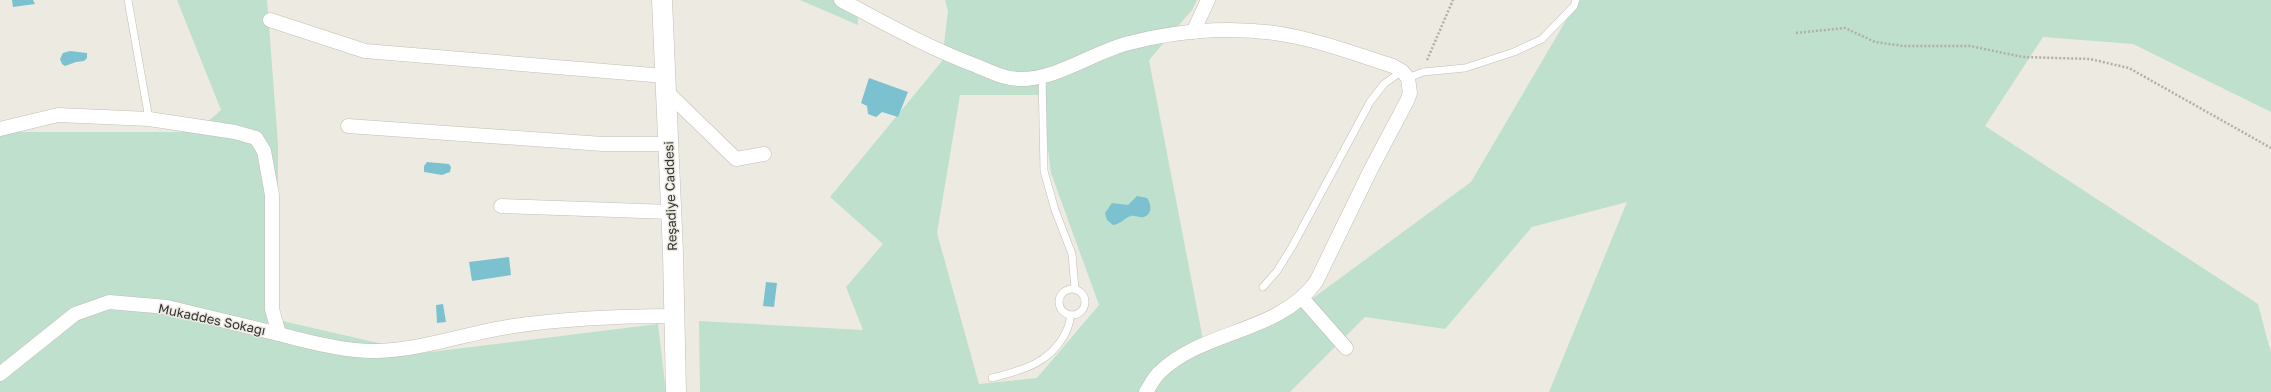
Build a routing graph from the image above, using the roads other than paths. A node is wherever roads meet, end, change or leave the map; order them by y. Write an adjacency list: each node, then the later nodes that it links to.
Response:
1 (128, 0): 11 (lane)
2 (662, 0): 10 (street, Reşadiye Caddesi)
3 (841, 0): 8 (street)
4 (1208, 0): 7 (street)
5 (1576, 0): 9 (lane)
6 (270, 20): 10 (street)
7 (1193, 32): 8 (street); 9 (street)
8 (1042, 75): 19 (lane)
9 (1405, 75): 18 (lane); 20 (street)
10 (666, 84): 14 (street, Reşadiye Caddesi); 15 (street)
11 (149, 119): 13 (street); 23 (street)
12 (348, 126): 14 (street)
13 (0, 129)
14 (668, 144): 17 (street, Reşadiye Caddesi)
15 (764, 154)
16 (501, 206): 17 (street)
17 (671, 212): 22 (street, Reşadiye Caddesi)
18 (1263, 287)
19 (1075, 289): 21 (lane); 21 (lane)
20 (1303, 299): 24 (street); 28 (street)
21 (1070, 315): 26 (lane)
22 (674, 316): 23 (street, Mukaddes Sokağı); 27 (street, Reşadiye Caddesi)
23 (279, 334): 25 (street, Mukaddes Sokağı)
24 (1346, 348)
25 (0, 374)
26 (992, 378)
27 (676, 392)
28 (1146, 392)

